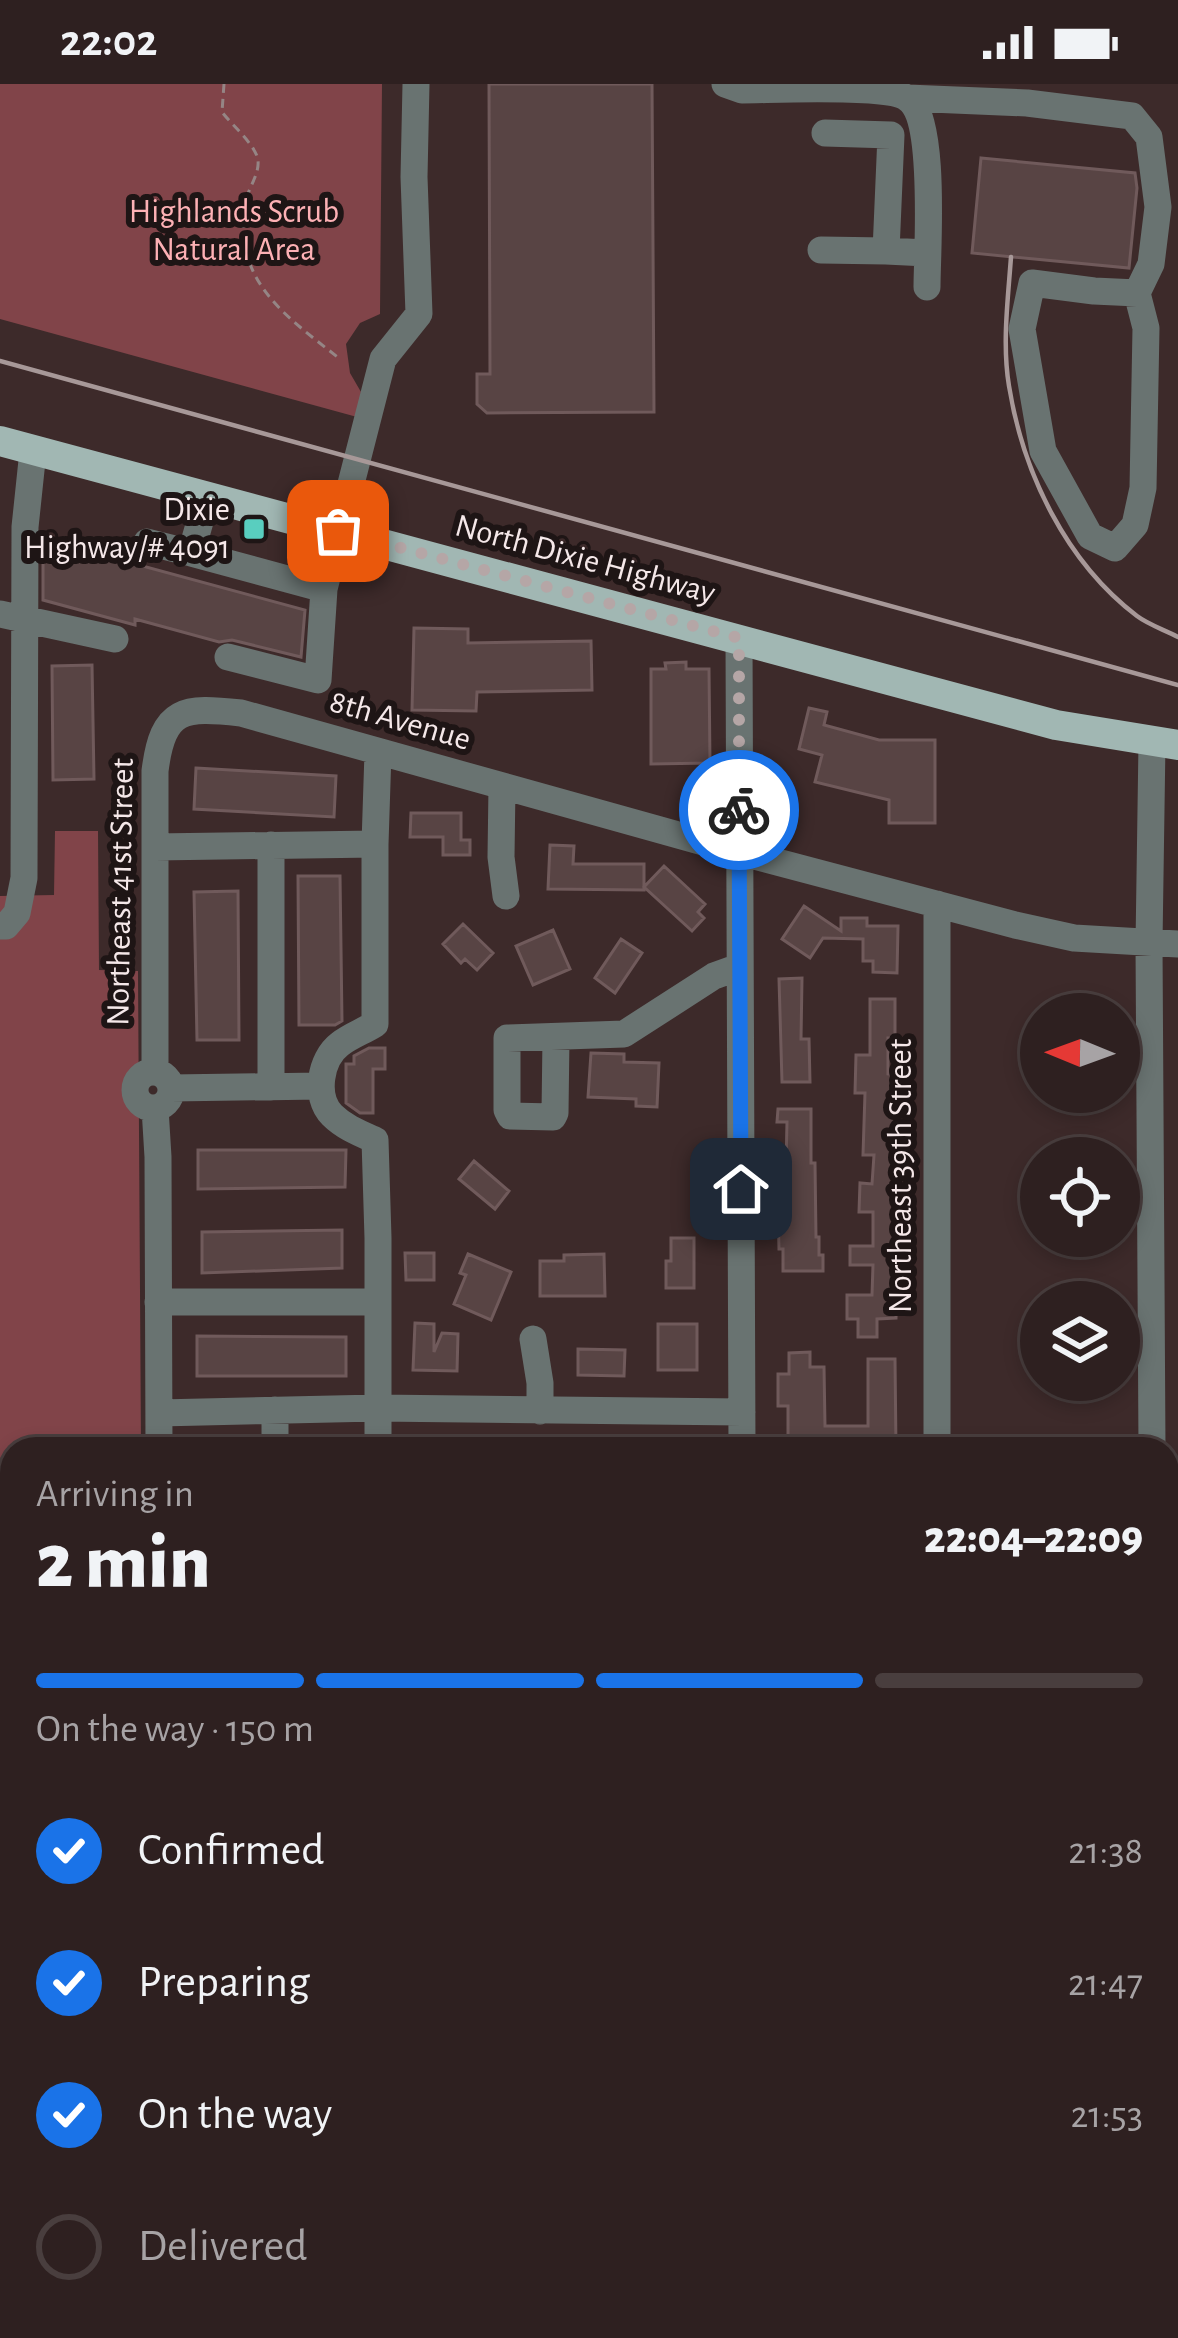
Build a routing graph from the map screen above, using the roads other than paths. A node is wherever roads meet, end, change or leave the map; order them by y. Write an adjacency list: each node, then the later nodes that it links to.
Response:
1 (416, 84): 14 (street)
2 (725, 84): 3 (street)
3 (901, 96): 5 (street); 8 (street); 10 (street)
4 (825, 133): 5 (street)
5 (891, 135): 7 (street)
6 (821, 250): 7 (street)
7 (886, 251): 8 (street)
8 (927, 253): 9 (street)
9 (927, 287)
10 (1137, 293): 10 (street)
11 (0, 441): 12 (main road, North Dixie Highway)
12 (33, 451): 13 (main road, North Dixie Highway); 18 (street)
13 (207, 497): 14 (main road, North Dixie Highway); 16 (street)
14 (338, 531): 17 (street); 19 (main road, North Dixie Highway)
15 (147, 542): 16 (street)
16 (191, 553): 17 (street)
17 (324, 589): 21 (street)
18 (12, 617): 20 (street); 29 (street)
19 (739, 638): 23 (main road, North Dixie Highway); 31 (street)
20 (115, 639)
21 (227, 657)
22 (173, 718): 24 (street, 8th Avenue); 30 (street, Northeast 41st Street)
23 (1165, 744): 25 (main road, North Dixie Highway); 35 (street)
24 (378, 752): 26 (street, 8th Avenue); 27 (street)
25 (1178, 760)
26 (502, 786): 31 (street); 32 (street, 8th Avenue)
27 (375, 844): 28 (street); 39 (street)
28 (271, 845): 30 (street); 40 (street)
29 (16, 846): 34 (street)
30 (155, 847): 41 (street, Northeast 41st Street)
31 (739, 852): 33 (street); 37 (street)
32 (506, 896)
33 (937, 904): 35 (street); 54 (street, Northeast 39th Street)
34 (0, 926)
35 (1149, 944): 36 (street); 55 (street)
36 (1178, 944)
37 (740, 967): 38 (street); 48 (street)
38 (556, 1037)
39 (320, 1086): 40 (street); 43 (street)
40 (271, 1087): 41 (street)
41 (160, 1089): 42 (street, Northeast 41st Street)
42 (158, 1302): 43 (street); 49 (street, Northeast 41st Street)
43 (378, 1302): 45 (street)
44 (532, 1339): 47 (street)
45 (377, 1408): 46 (street); 47 (street); 52 (street)
46 (275, 1410): 49 (street); 51 (street)
47 (540, 1411): 48 (street)
48 (742, 1412): 53 (street)
49 (159, 1413): 50 (street, Northeast 41st Street)
50 (159, 1437)
51 (275, 1437)
52 (378, 1437)
53 (742, 1437)
54 (937, 1437)
55 (1151, 1437)

